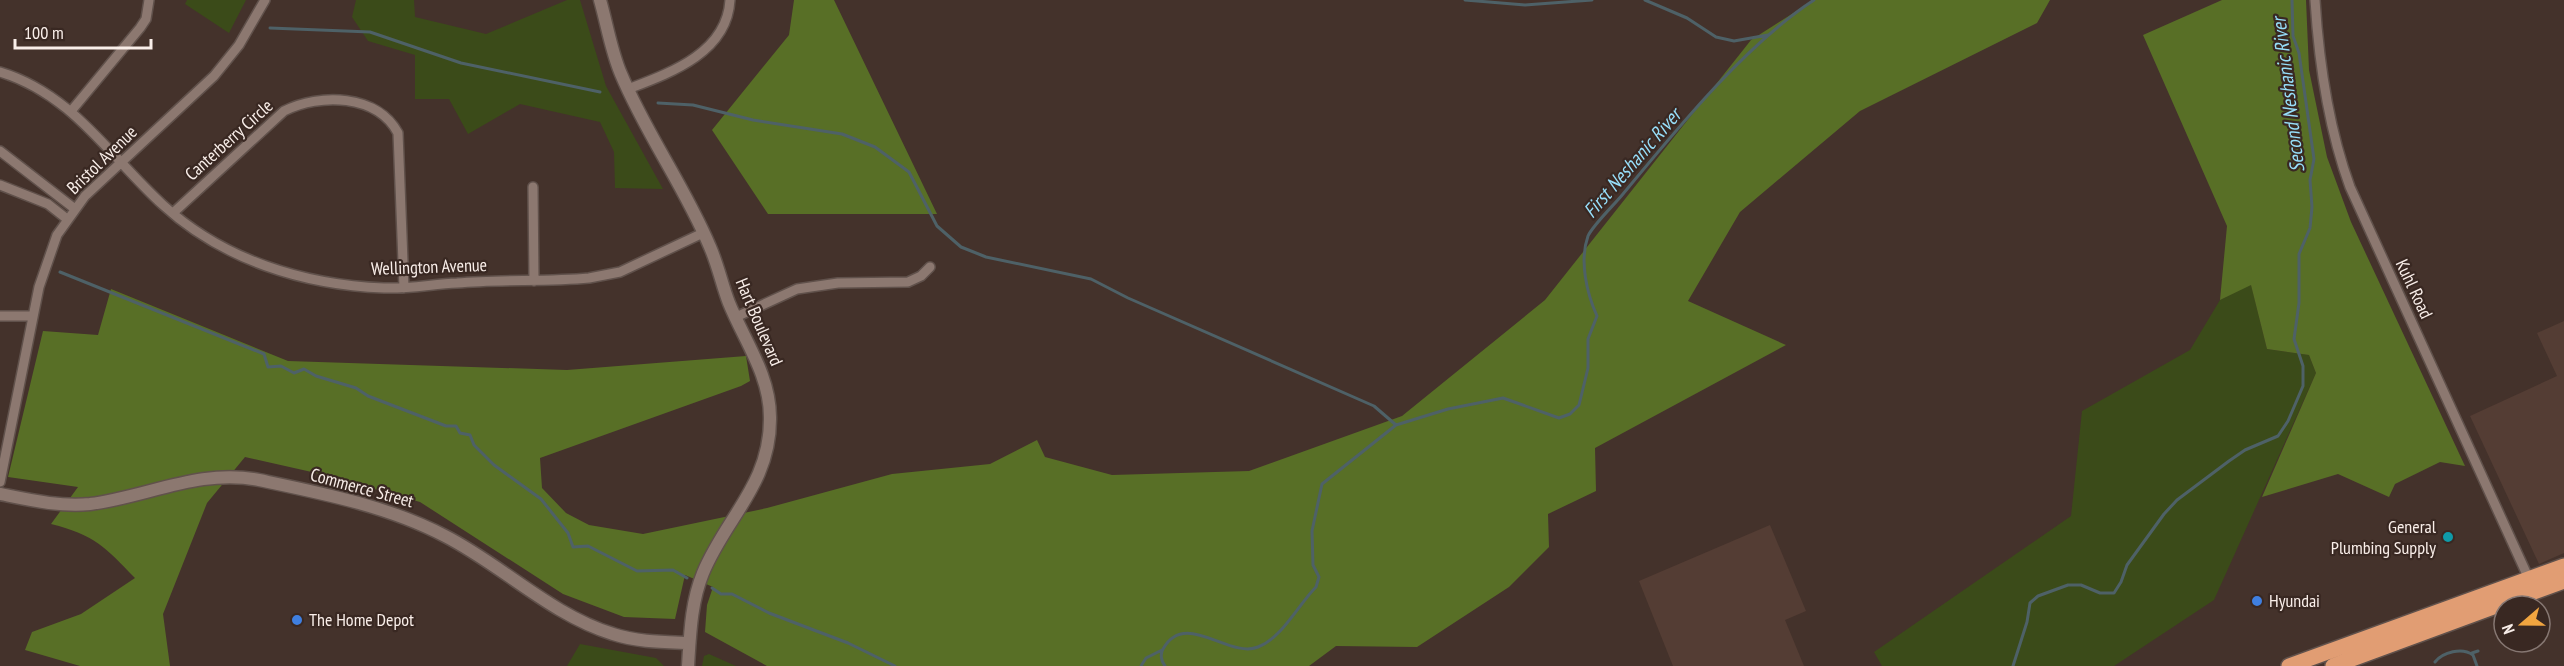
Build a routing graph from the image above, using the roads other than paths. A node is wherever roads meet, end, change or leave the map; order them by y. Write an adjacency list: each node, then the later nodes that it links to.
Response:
1 (149, 0): 8 (street)
2 (265, 0): 10 (street, Bristol Avenue)
3 (600, 0): 7 (street, Hart Boulevard)
4 (730, 0): 7 (street)
5 (2315, 0): 26 (street, Kuhl Road)
6 (0, 72): 8 (street, Wellington Avenue)
7 (628, 89): 16 (street, Hart Boulevard)
8 (72, 111): 10 (street, Wellington Avenue)
9 (0, 152): 13 (street)
10 (122, 163): 13 (street, Bristol Avenue); 14 (street, Wellington Avenue)
11 (0, 185): 15 (street)
12 (533, 187): 18 (street)
13 (75, 209): 15 (street, Bristol Avenue)
14 (173, 213): 19 (street, Wellington Avenue); 19 (street, Canterberry Circle)
15 (67, 219): 21 (street, Bristol Avenue)
16 (703, 232): 18 (street, Wellington Avenue); 22 (street, Hart Boulevard)
17 (930, 267): 22 (street)
18 (534, 280): 19 (street, Wellington Avenue)
19 (404, 288)
20 (0, 315): 21 (street)
21 (33, 316): 23 (street, Bristol Avenue)
22 (736, 317): 28 (street, Hart Boulevard)
23 (0, 482)
24 (0, 494): 28 (street, Commerce Street)
25 (2564, 566): 26 (highway)
26 (2529, 579): 30 (highway)
27 (2564, 581): 31 (highway)
28 (689, 643): 29 (street, Hart Boulevard)
29 (688, 666)
30 (2289, 666)
31 (2333, 666)

